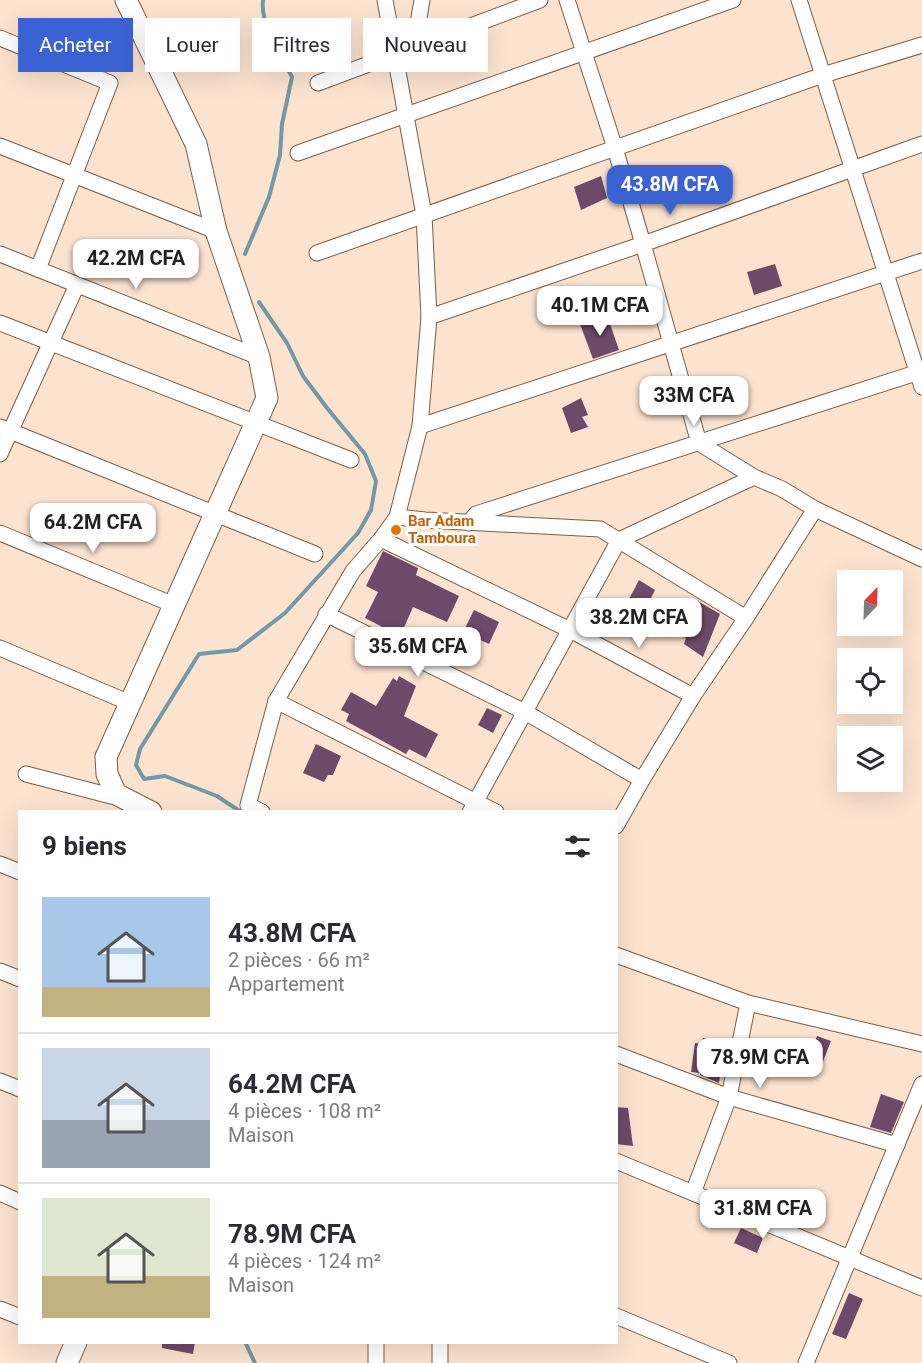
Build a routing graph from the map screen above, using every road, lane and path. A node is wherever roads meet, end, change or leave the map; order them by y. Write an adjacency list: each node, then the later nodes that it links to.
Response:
1 (126, 0): 26 (street)
2 (385, 0): 8 (street)
3 (422, 0): 9 (street)
4 (540, 0): 10 (street)
5 (567, 0): 13 (street)
6 (733, 0): 13 (street)
7 (799, 0): 16 (street)
8 (388, 18)
9 (419, 18)
10 (488, 19)
11 (0, 38): 24 (street)
12 (922, 45): 16 (street)
13 (584, 52): 18 (street); 21 (street)
14 (363, 66): 17 (street)
15 (398, 72): 18 (street)
16 (823, 75): 21 (street); 23 (street)
17 (318, 83)
18 (406, 115): 22 (street); 25 (street)
19 (922, 144): 23 (street)
20 (0, 146): 24 (street)
21 (615, 148): 25 (street); 27 (street)
22 (298, 153)
23 (853, 169): 27 (street); 32 (street)
24 (74, 175): 26 (street); 31 (street)
25 (424, 215): 28 (street); 34 (street)
26 (216, 231): 38 (street)
27 (643, 244): 34 (street); 37 (street)
28 (317, 253)
29 (0, 254): 31 (street)
30 (922, 261): 32 (street)
31 (38, 269): 33 (street)
32 (886, 273): 37 (street); 39 (street)
33 (77, 285): 36 (street); 38 (street)
34 (429, 317): 41 (street)
35 (0, 323): 36 (street)
36 (51, 343): 40 (street); 42 (street)
37 (671, 344): 41 (street); 43 (street)
38 (259, 357): 40 (street)
39 (921, 377): 43 (street)
40 (256, 423): 45 (street); 48 (street)
41 (420, 426): 49 (street)
42 (5, 429): 44 (street); 48 (street)
43 (699, 442): 46 (street); 50 (street)
44 (0, 454)
45 (351, 460)
46 (754, 477): 47 (street); 53 (street)
47 (815, 509): 55 (street); 58 (street)
48 (215, 514): 54 (street); 56 (street)
49 (397, 517): 50 (street); 52 (street)
50 (470, 522): 53 (street)
51 (0, 533): 56 (street)
52 (381, 539): 57 (street); 59 (street)
53 (619, 540): 58 (street); 59 (street)
54 (315, 554)
55 (922, 559)
56 (174, 605): 63 (street)
57 (327, 614): 62 (street); 64 (street)
58 (746, 618): 61 (street)
59 (570, 630): 61 (street); 64 (street)
60 (0, 648): 63 (street)
61 (693, 696): 66 (street)
62 (276, 701): 68 (street); 70 (street)
63 (130, 703): 67 (street)
64 (525, 712): 66 (street); 68 (street)
65 (26, 774): 67 (street)
66 (642, 780): 72 (street)
67 (116, 794): 69 (street)
68 (473, 806): 71 (street)
69 (148, 810)
70 (258, 810)
71 (488, 810)
72 (618, 822)
73 (0, 864): 74 (street)
74 (18, 871)
75 (618, 956): 78 (street)
76 (0, 971): 77 (street)
77 (18, 978)
78 (748, 1003): 79 (street); 84 (street)
79 (922, 1044)
80 (618, 1055): 84 (street)
81 (0, 1081): 83 (street)
82 (922, 1084): 85 (street)
83 (18, 1088)
84 (729, 1097): 85 (street); 88 (street)
85 (897, 1145): 90 (street)
86 (618, 1162): 88 (street)
87 (0, 1193): 89 (street)
88 (693, 1193): 90 (street)
89 (18, 1201)
90 (850, 1258): 91 (street); 102 (street)
91 (922, 1288)
92 (0, 1309): 93 (street)
93 (18, 1316)
94 (618, 1317): 101 (street)
95 (75, 1344): 98 (street)
96 (376, 1344): 99 (street)
97 (440, 1344): 100 (street)
98 (67, 1363)
99 (376, 1363)
100 (440, 1363)
101 (729, 1363)
102 (806, 1363)

